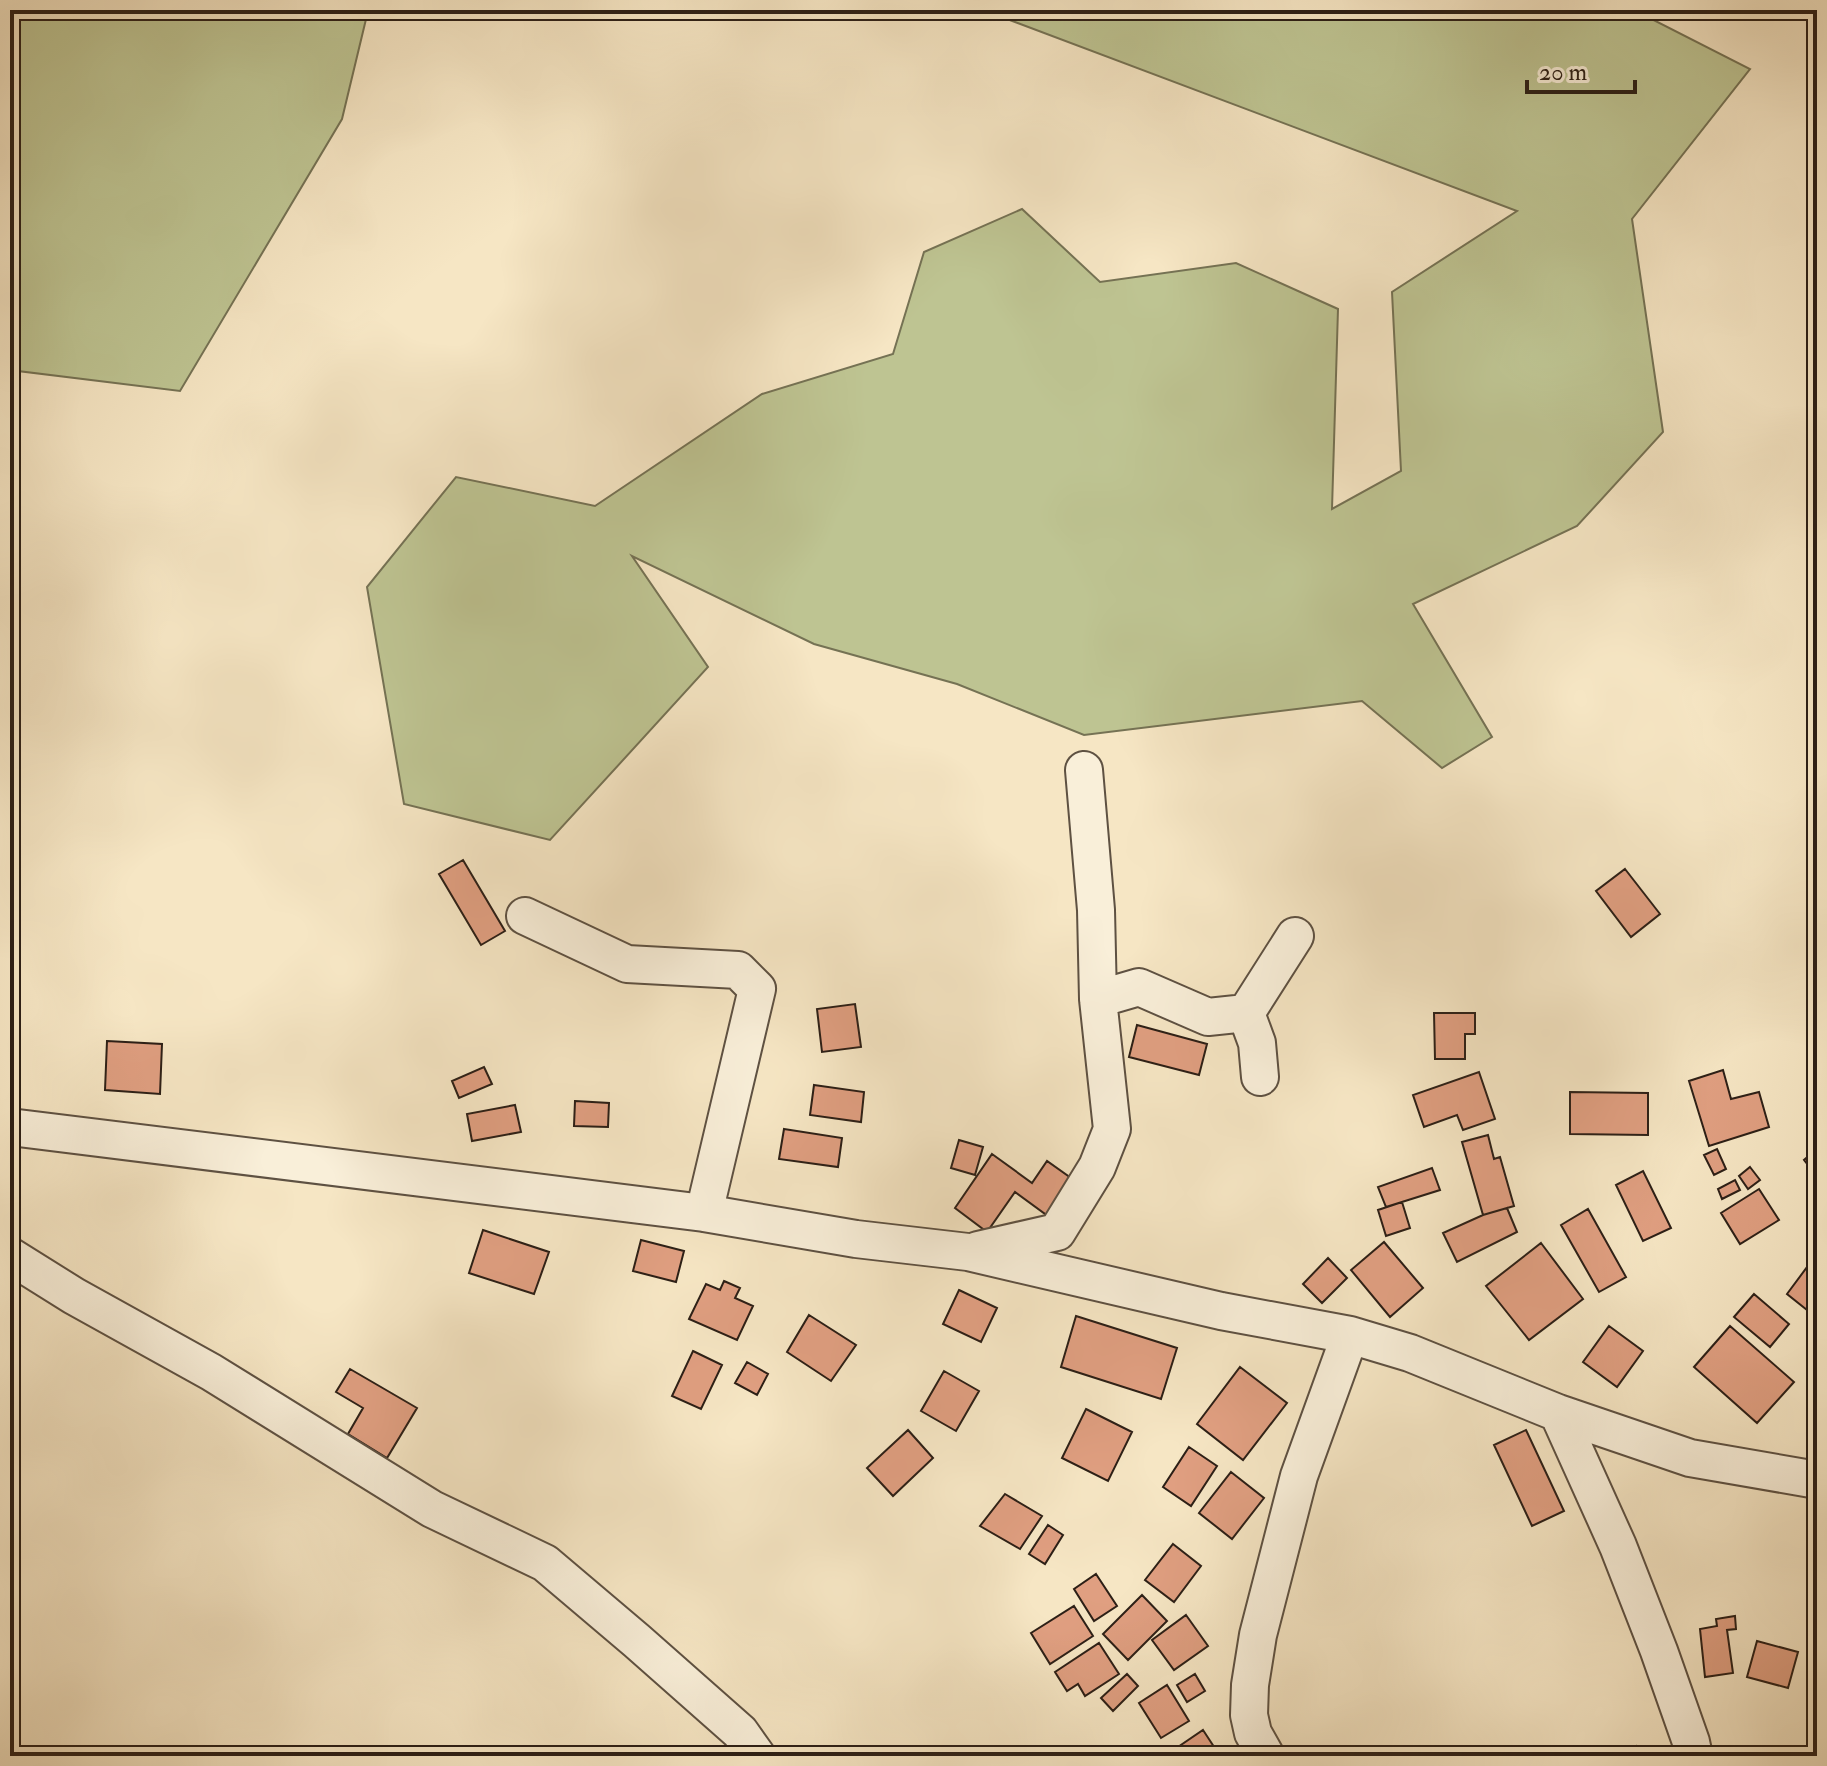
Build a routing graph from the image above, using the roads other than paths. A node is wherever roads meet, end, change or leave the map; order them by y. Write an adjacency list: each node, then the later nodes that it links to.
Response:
1 (1084, 770): 4 (street)
2 (525, 916): 8 (street)
3 (1295, 936): 5 (street)
4 (1098, 999): 5 (street); 9 (street)
5 (1246, 1013): 6 (street)
6 (1260, 1077)
7 (10, 1127): 8 (street)
8 (704, 1213): 9 (street)
9 (968, 1252): 11 (street)
10 (10, 1256): 14 (street)
11 (1350, 1335): 12 (street); 15 (street)
12 (1558, 1413): 13 (street); 16 (street)
13 (1817, 1480)
14 (757, 1756)
15 (1266, 1756)
16 (1694, 1756)

